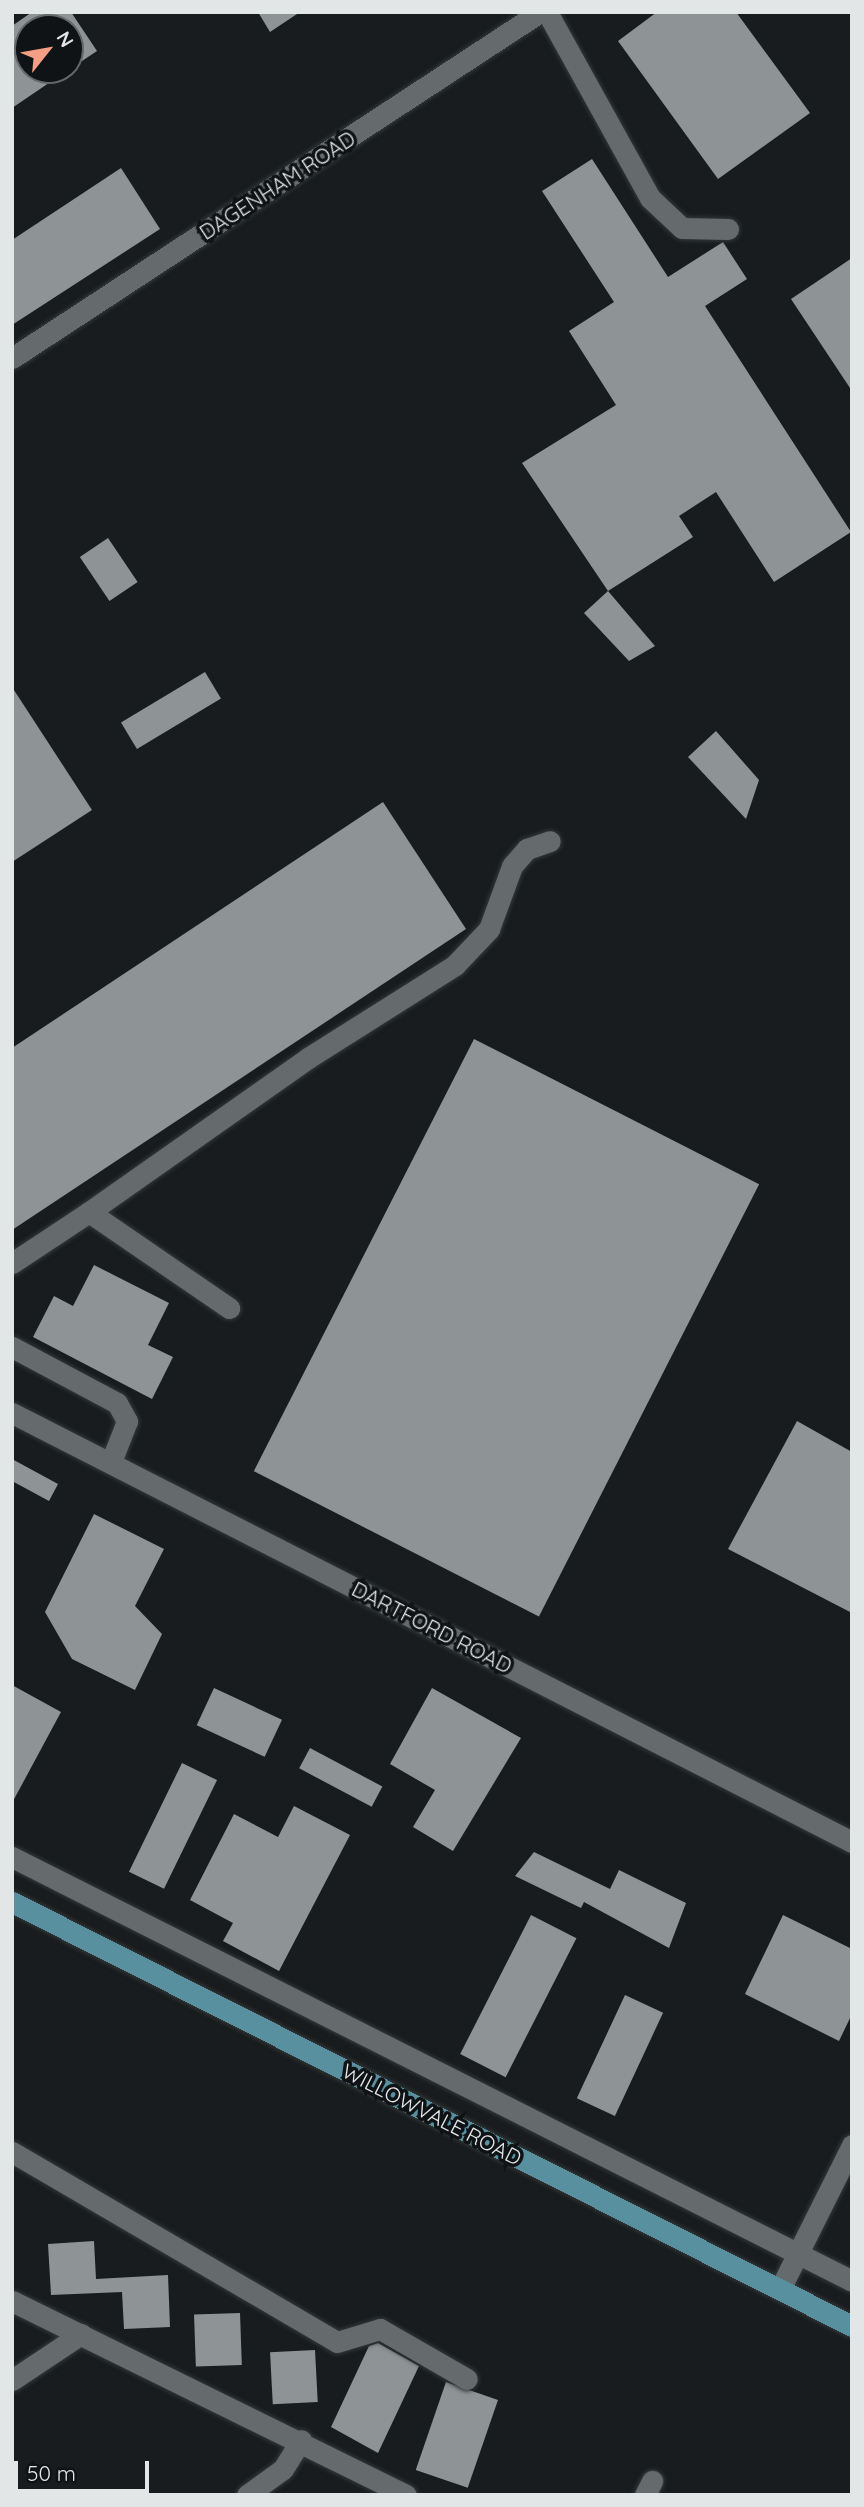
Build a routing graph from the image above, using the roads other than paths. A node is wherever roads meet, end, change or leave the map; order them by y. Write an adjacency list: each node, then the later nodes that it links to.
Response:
1 (540, 12): 4 (street, DAGENHAM ROAD)
2 (547, 12): 3 (street)
3 (728, 229)
4 (12, 358)
5 (550, 841): 6 (street)
6 (89, 1212): 7 (street); 8 (street)
7 (12, 1263)
8 (229, 1308)
9 (12, 1347): 11 (street)
10 (12, 1413): 11 (street, DARTFORD ROAD)
11 (111, 1462): 12 (street, DARTFORD ROAD)
12 (852, 1842)
13 (12, 1857): 17 (street)
14 (12, 1902): 19 (main road, WILLOWVALE ROAD)
15 (852, 2145): 17 (street)
16 (12, 2151): 23 (street)
17 (797, 2253): 18 (street); 19 (street)
18 (852, 2281)
19 (780, 2289): 21 (main road, WILLOWVALE ROAD)
20 (12, 2301): 22 (street)
21 (852, 2326)
22 (81, 2334): 24 (street); 25 (street)
23 (467, 2379)
24 (12, 2380)
25 (301, 2440): 26 (street); 27 (street)
26 (247, 2495)
27 (406, 2495)

